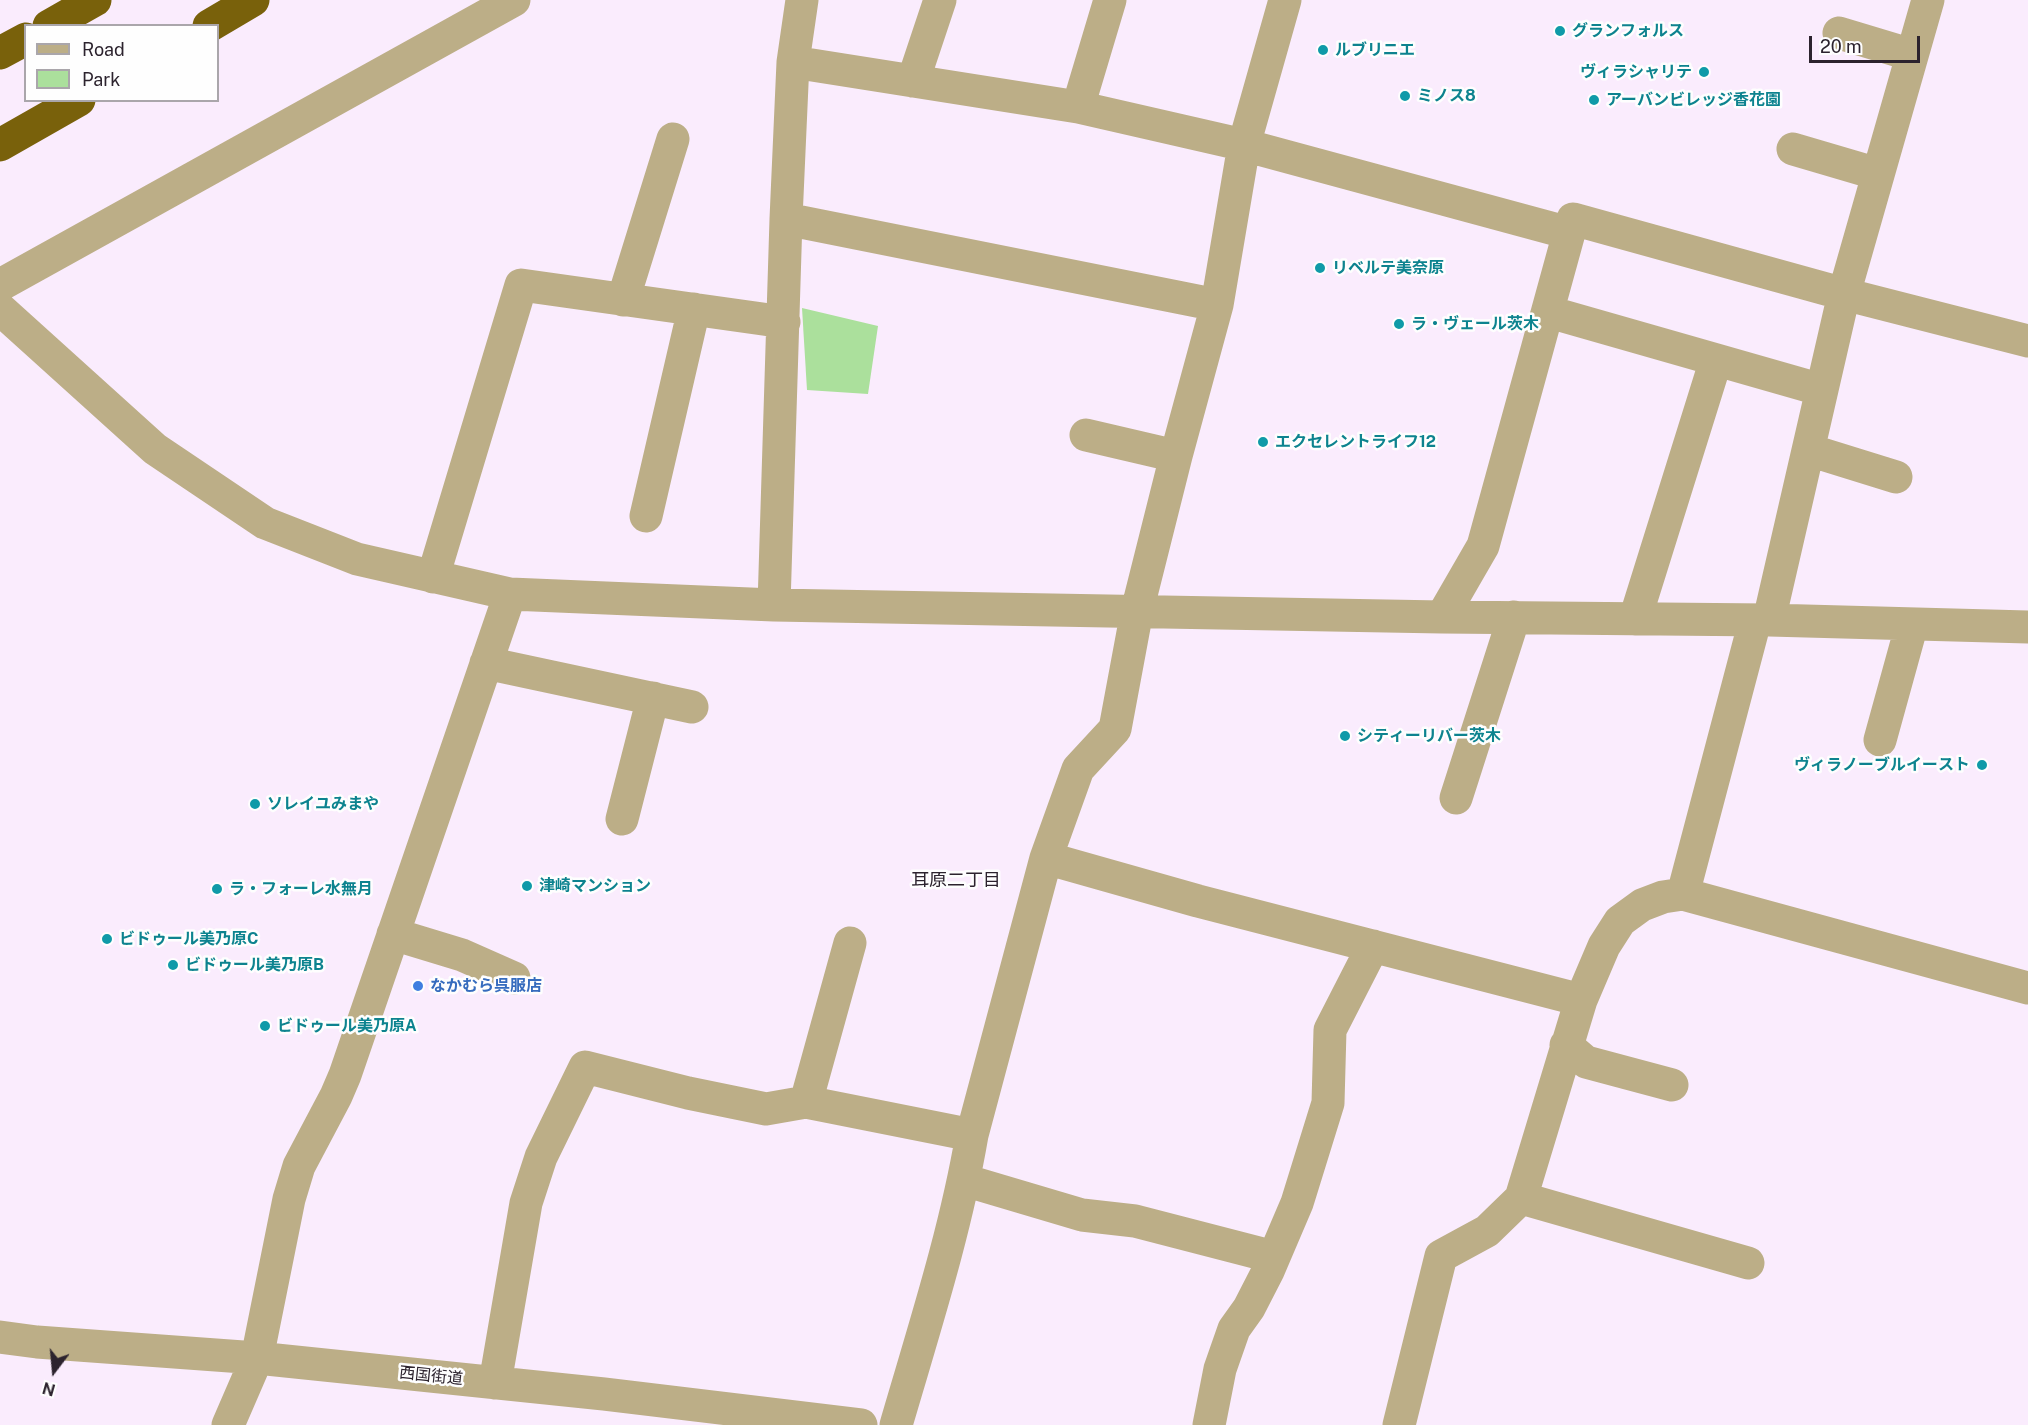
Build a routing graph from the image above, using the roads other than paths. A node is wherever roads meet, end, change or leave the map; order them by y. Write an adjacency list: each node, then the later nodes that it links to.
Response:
1 (253, 0): 8 (highway)
2 (514, 0): 24 (street)
3 (802, 0): 13 (street)
4 (940, 0): 14 (street)
5 (1110, 0): 16 (street)
6 (1285, 0): 19 (street)
7 (1928, 0): 12 (street)
8 (212, 24)
9 (1839, 33): 12 (street)
10 (24, 40): 11 (highway)
11 (0, 53)
12 (1912, 55): 21 (street)
13 (793, 62): 14 (street); 22 (street)
14 (913, 81): 16 (street)
15 (76, 102): 18 (highway)
16 (1078, 107): 19 (street)
17 (673, 139): 26 (street)
18 (0, 145)
19 (1244, 145): 23 (street); 27 (street)
20 (1793, 149): 21 (street)
21 (1878, 174): 25 (street)
22 (786, 219): 27 (street); 31 (street)
23 (1569, 233): 25 (street); 30 (street)
24 (0, 285)
25 (1844, 294): 32 (street); 34 (street)
26 (623, 300): 29 (street); 40 (street)
27 (1217, 305): 37 (street)
28 (0, 309): 40 (street)
29 (694, 309): 31 (street); 39 (street)
30 (1549, 312): 33 (street); 44 (street)
31 (784, 322): 42 (street)
32 (2028, 341)
33 (1716, 360): 34 (street); 46 (street)
34 (1822, 390): 36 (street)
35 (1086, 435): 37 (street)
36 (1809, 450): 38 (street); 47 (street)
37 (1176, 456): 43 (street)
38 (1896, 477)
39 (646, 516)
40 (433, 577): 41 (street)
41 (510, 594): 42 (street); 50 (street)
42 (774, 605): 43 (street)
43 (1137, 611): 44 (street); 56 (street)
44 (1442, 617): 45 (street)
45 (1514, 617): 46 (street); 54 (street)
46 (1635, 619): 47 (street)
47 (1762, 620): 48 (street); 57 (street)
48 (1912, 624): 49 (street); 53 (street)
49 (2028, 627)
50 (486, 663): 51 (street); 58 (street)
51 (653, 698): 52 (street); 55 (street)
52 (693, 707)
53 (1880, 740)
54 (1456, 798)
55 (622, 819)
56 (1046, 858): 60 (street); 67 (street)
57 (1683, 894): 62 (street); 63 (street)
58 (393, 934): 61 (street); 73 (street)
59 (850, 943): 66 (street)
60 (1373, 946): 63 (street); 70 (street)
61 (514, 978)
62 (2028, 988)
63 (1581, 1000): 64 (street)
64 (1566, 1045): 65 (street); 69 (street)
65 (1672, 1085)
66 (806, 1102): 67 (street); 74 (street)
67 (972, 1136): 68 (street)
68 (964, 1180): 70 (street); 77 (street)
69 (1521, 1198): 71 (street); 79 (street)
70 (1274, 1257): 78 (street)
71 (1748, 1263)
72 (0, 1337): 73 (street, 西国街道)
73 (257, 1358): 74 (street, 西国街道); 76 (street)
74 (495, 1383): 75 (street, 西国街道)
75 (842, 1424)
76 (228, 1425)
77 (896, 1425)
78 (1209, 1425)
79 (1399, 1425)

